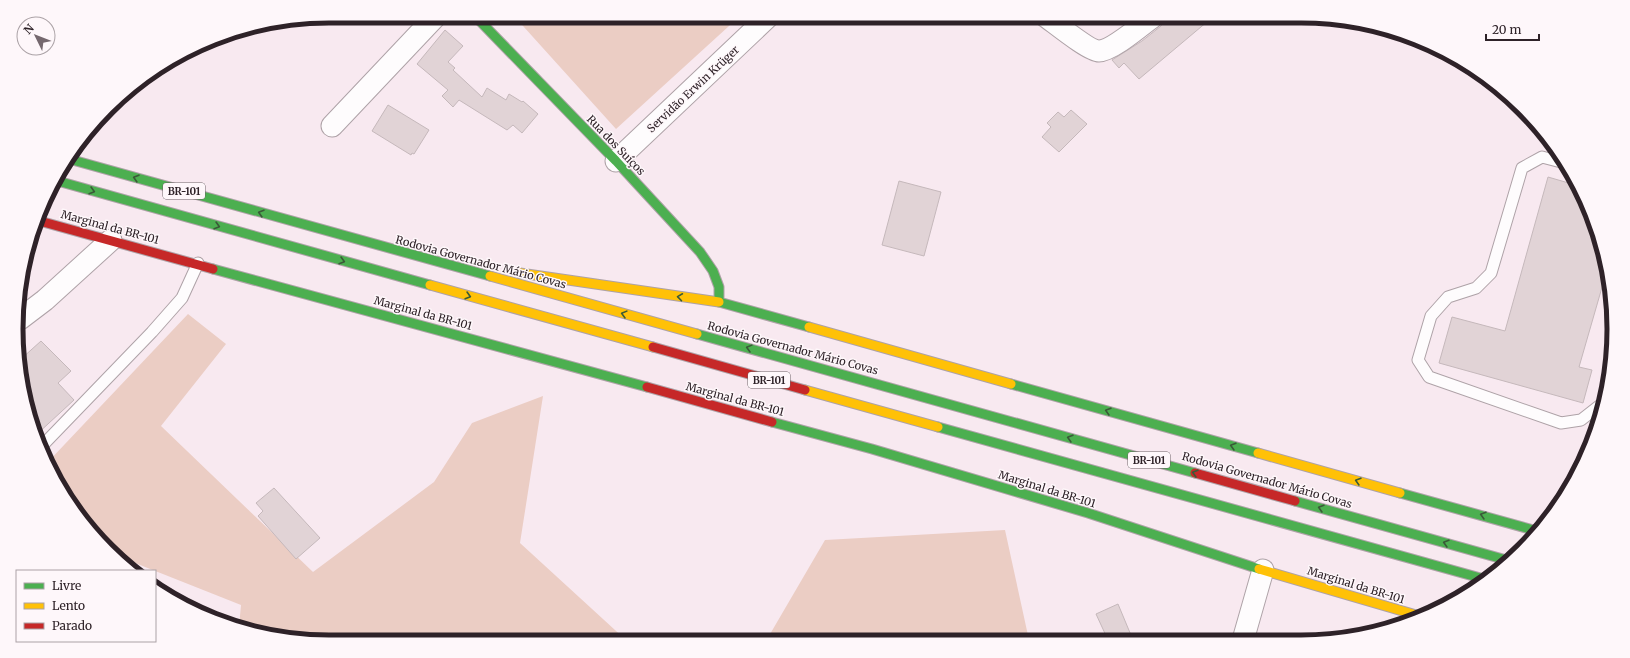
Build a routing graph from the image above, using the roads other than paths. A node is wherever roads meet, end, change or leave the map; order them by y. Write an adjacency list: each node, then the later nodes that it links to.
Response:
1 (429, 23): 6 (street)
2 (482, 23): 8 (main road, Rua dos Suíços)
3 (762, 23): 8 (street, Servidão Erwin Krüger)
4 (1055, 23): 5 (street)
5 (1144, 23)
6 (332, 126)
7 (74, 160): 13 (main road, Rodovia Governador Mário Covas / BR-101, one-way to 7)
8 (616, 161): 15 (main road, Rua dos Suíços)
9 (1556, 161): 17 (lane)
10 (61, 182): 24 (main road, BR-101, one-way to 24)
11 (42, 222): 12 (main road, Marginal da BR-101)
12 (111, 240): 14 (main road, Marginal da BR-101); 16 (street)
13 (421, 258): 15 (main road, one-way to 13); 22 (main road, Rodovia Governador Mário Covas / BR-101, one-way to 13)
14 (198, 263): 18 (lane); 23 (main road, Marginal da BR-101)
15 (719, 302): 20 (main road, one-way to 15)
16 (24, 317)
17 (1597, 407)
18 (45, 443)
19 (1537, 523): 20 (main road)
20 (1521, 526): 21 (main road)
21 (1532, 530)
22 (1503, 559)
23 (1263, 570): 25 (main road, Marginal da BR-101); 26 (street)
24 (1479, 578)
25 (1413, 614)
26 (1244, 635)

